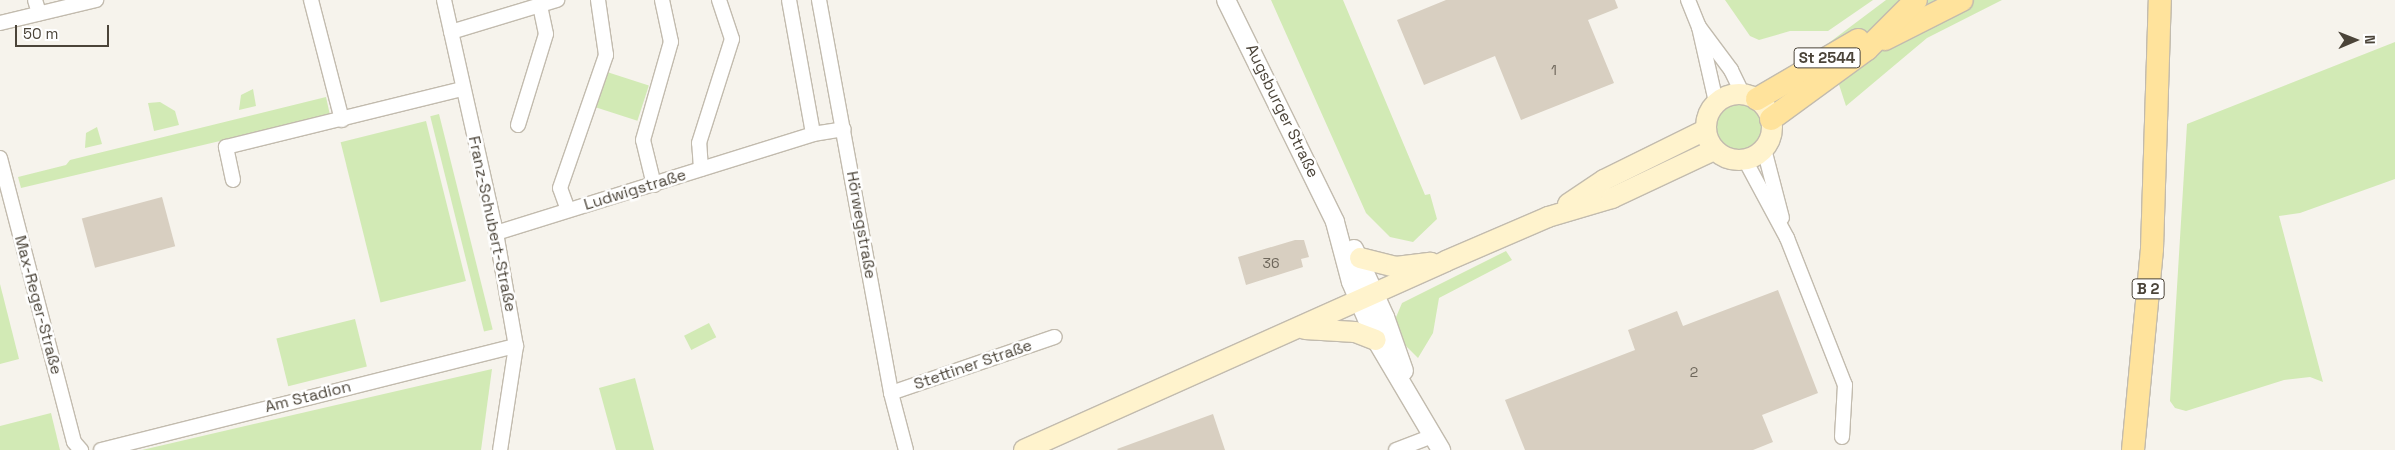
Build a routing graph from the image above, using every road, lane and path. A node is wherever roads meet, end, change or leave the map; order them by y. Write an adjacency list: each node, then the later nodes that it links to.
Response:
1 (96, 0): 17 (street)
2 (311, 0): 28 (street)
3 (444, 0): 22 (street, Franz-Schubert-Straße)
4 (557, 0): 16 (street)
5 (598, 0): 40 (street, Ludwigstraße)
6 (662, 0): 39 (street)
7 (720, 0): 37 (street, Ludwigstraße)
8 (789, 0): 32 (street)
9 (819, 0): 30 (street, Hörwegstraße)
10 (1226, 0): 42 (street, Augsburger Straße)
11 (1688, 0): 21 (street)
12 (1916, 0): 18 (main road, St 2544)
13 (1962, 0): 23 (main road)
14 (2152, 0): 19 (main road)
15 (2160, 0): 19 (main road, B 2)
16 (540, 6): 22 (street); 29 (street)
17 (37, 7): 20 (street)
18 (1898, 17): 23 (main road, St 2544); 25 (main road, St 2544)
19 (2160, 22): 62 (main road, B 2)
20 (0, 24)
21 (1699, 27): 25 (street); 26 (street)
22 (451, 32): 24 (street, Franz-Schubert-Straße)
23 (1867, 49): 27 (main road, St 2544)
24 (463, 89): 28 (street); 43 (street, Franz-Schubert-Straße)
25 (1749, 96): 26 (main road, St 2544); 27 (main road)
26 (1716, 102): 31 (main road)
27 (1772, 119): 33 (main road)
28 (342, 120): 38 (street)
29 (518, 125)
30 (844, 128): 32 (street, Ludwigstraße); 52 (street, Hörwegstraße)
31 (1705, 130): 34 (main road); 41 (main road)
32 (813, 134): 37 (street, Ludwigstraße)
33 (1764, 149): 36 (main road); 44 (street)
34 (1714, 150): 36 (main road); 41 (main road)
35 (0, 158): 56 (street, Max-Reger-Straße)
36 (1745, 160): 44 (street)
37 (701, 169): 39 (street, Ludwigstraße)
38 (233, 180)
39 (654, 185): 40 (street, Ludwigstraße)
40 (568, 210): 43 (street, Ludwigstraße)
41 (1548, 217): 46 (main road)
42 (1335, 222): 45 (street, Augsburger Straße); 47 (street, Augsburger Straße)
43 (496, 233): 51 (street, Franz-Schubert-Straße)
44 (1787, 238): 54 (street)
45 (1360, 258): 46 (main road); 47 (street, Augsburger Straße)
46 (1446, 261): 47 (main road)
47 (1368, 298): 48 (main road); 50 (street); 53 (street)
48 (1301, 329): 50 (main road); 60 (main road)
49 (1056, 337): 52 (street, Stettiner Straße)
50 (1376, 340): 53 (street)
51 (516, 346): 57 (street, Am Stadion); 58 (street, Franz-Schubert-Straße)
52 (891, 393): 59 (street, Hörwegstraße)
53 (1413, 398): 55 (street)
54 (1842, 437)
55 (1437, 443): 61 (street)
56 (80, 450)
57 (100, 450)
58 (500, 450)
59 (906, 450)
60 (1024, 450)
61 (1396, 450)
62 (2133, 450)

